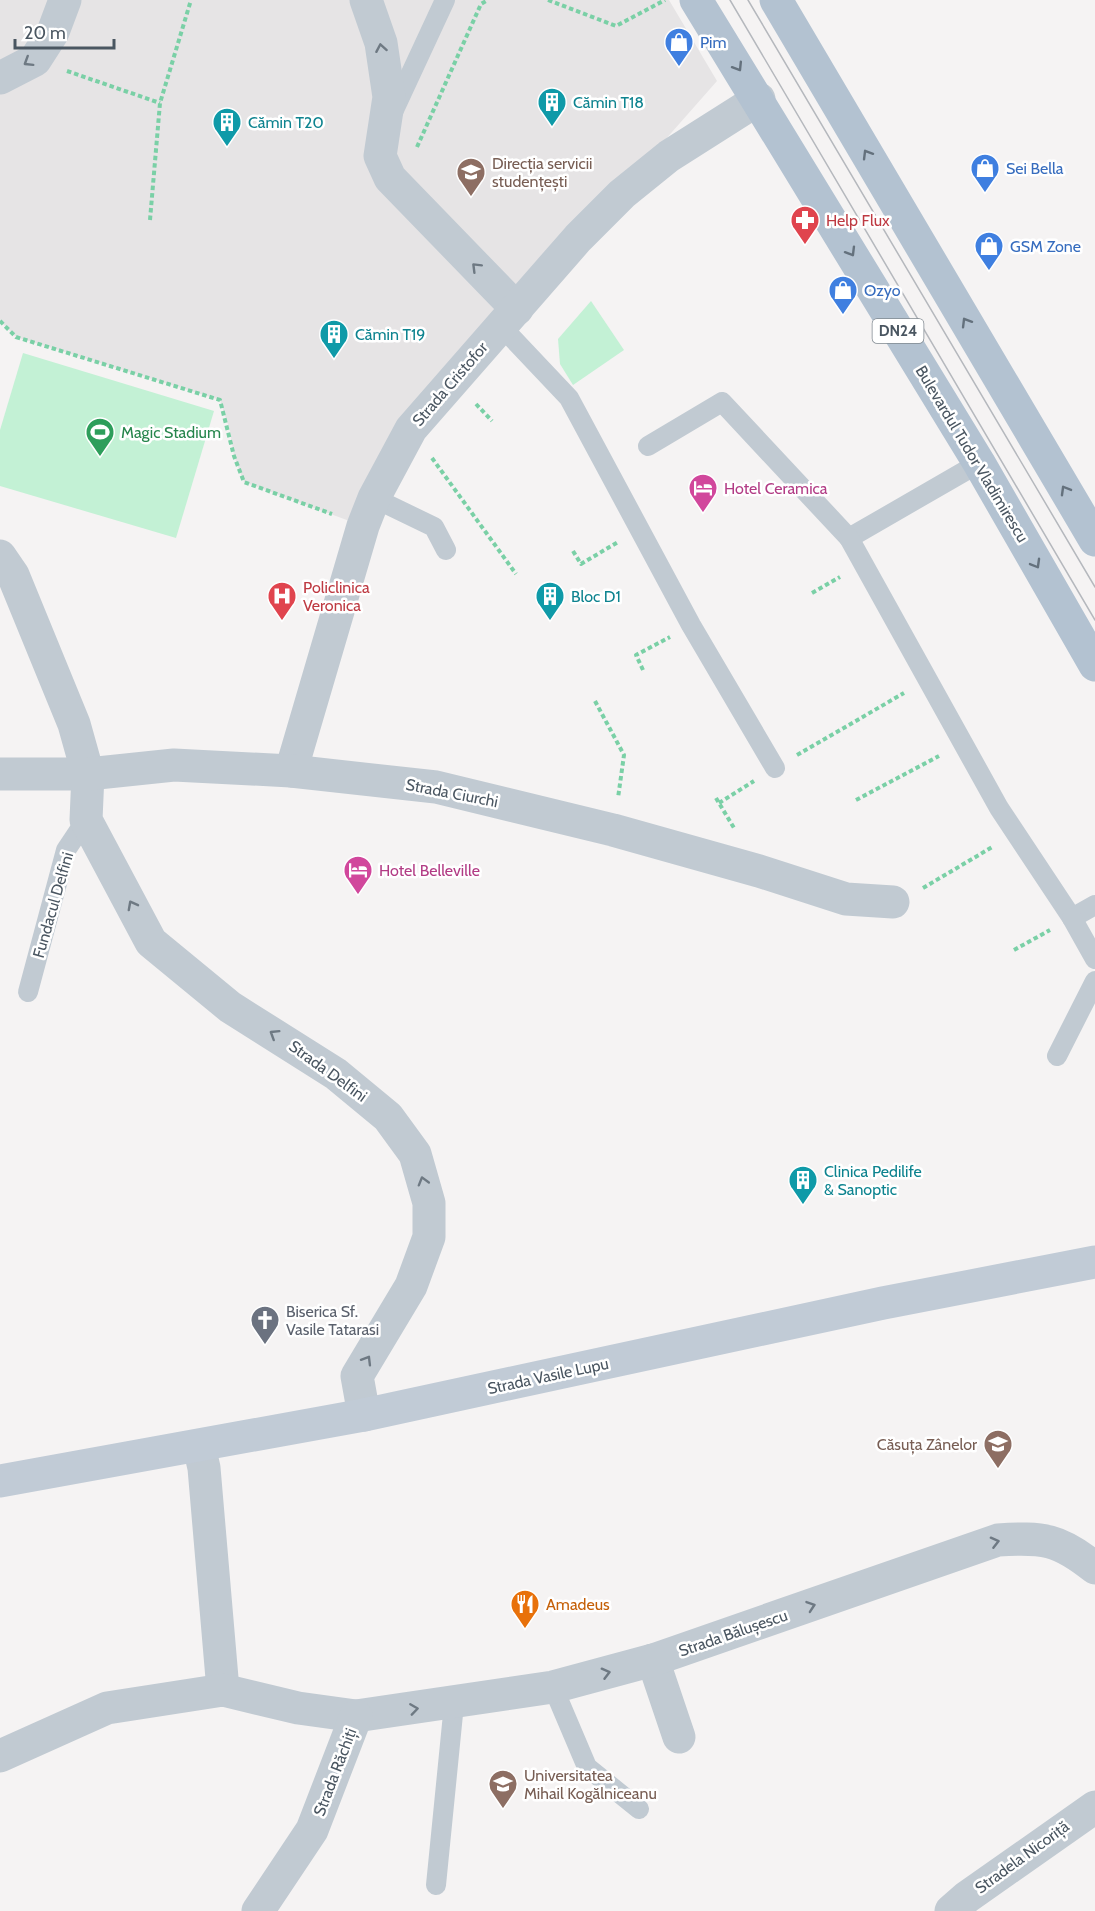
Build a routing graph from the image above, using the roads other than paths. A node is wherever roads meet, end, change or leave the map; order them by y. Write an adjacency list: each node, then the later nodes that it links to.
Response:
1 (65, 0): 6 (street, one-way to 6)
2 (366, 0): 8 (street, one-way to 2)
3 (445, 0): 8 (lane)
4 (696, 0): 7 (main road, Bulevardul Tudor Vladimirescu / DN24, one-way to 7)
5 (776, 0): 14 (main road, one-way to 5)
6 (0, 78)
7 (759, 99): 9 (street, Strada Cristofor); 11 (main road, Bulevardul Tudor Vladimirescu / DN24, one-way to 11)
8 (382, 134): 9 (street, one-way to 8)
9 (509, 317): 12 (street, Strada Cristofor); 18 (lane)
10 (648, 446): 13 (lane)
11 (979, 463): 13 (lane); 17 (main road, Bulevardul Tudor Vladimirescu / DN24, one-way to 17)
12 (369, 512): 15 (lane); 19 (street, Strada Cristofor)
13 (849, 538): 25 (lane)
14 (1095, 540)
15 (446, 550)
16 (0, 556): 21 (street)
17 (1095, 665)
18 (775, 768)
19 (291, 771): 21 (street, Strada Ciurchi); 23 (street, Strada Ciurchi)
20 (0, 774): 21 (street, Strada Ciurchi)
21 (88, 774): 22 (street)
22 (86, 820): 28 (lane, Fundacul Delfini); 31 (street, Strada Delfini, one-way to 22)
23 (906, 896)
24 (1095, 905): 25 (lane)
25 (1072, 918): 26 (lane)
26 (1095, 958)
27 (1095, 981): 29 (lane)
28 (28, 992)
29 (1057, 1056)
30 (1095, 1262): 31 (main road, Strada Vasile Lupu)
31 (364, 1415): 32 (main road, Strada Vasile Lupu)
32 (199, 1446): 33 (main road, Strada Vasile Lupu); 37 (street)
33 (0, 1481)
34 (1095, 1568): 35 (street, Strada Bălușescu, one-way to 34)
35 (653, 1660): 36 (street, Strada Bălușescu, one-way to 35); 40 (street)
36 (553, 1687): 38 (street, Strada Bălușescu); 43 (lane)
37 (223, 1690): 39 (street, Strada Răchiți); 41 (street, Strada Răchiți)
38 (453, 1704): 39 (street, Strada Bălușescu, one-way to 38); 44 (lane)
39 (356, 1716): 45 (street, Strada Răchiți)
40 (679, 1737)
41 (0, 1756)
42 (1095, 1807): 46 (street, Stradela Nicoriță)
43 (639, 1809)
44 (436, 1885)
45 (258, 1911)
46 (951, 1911)

